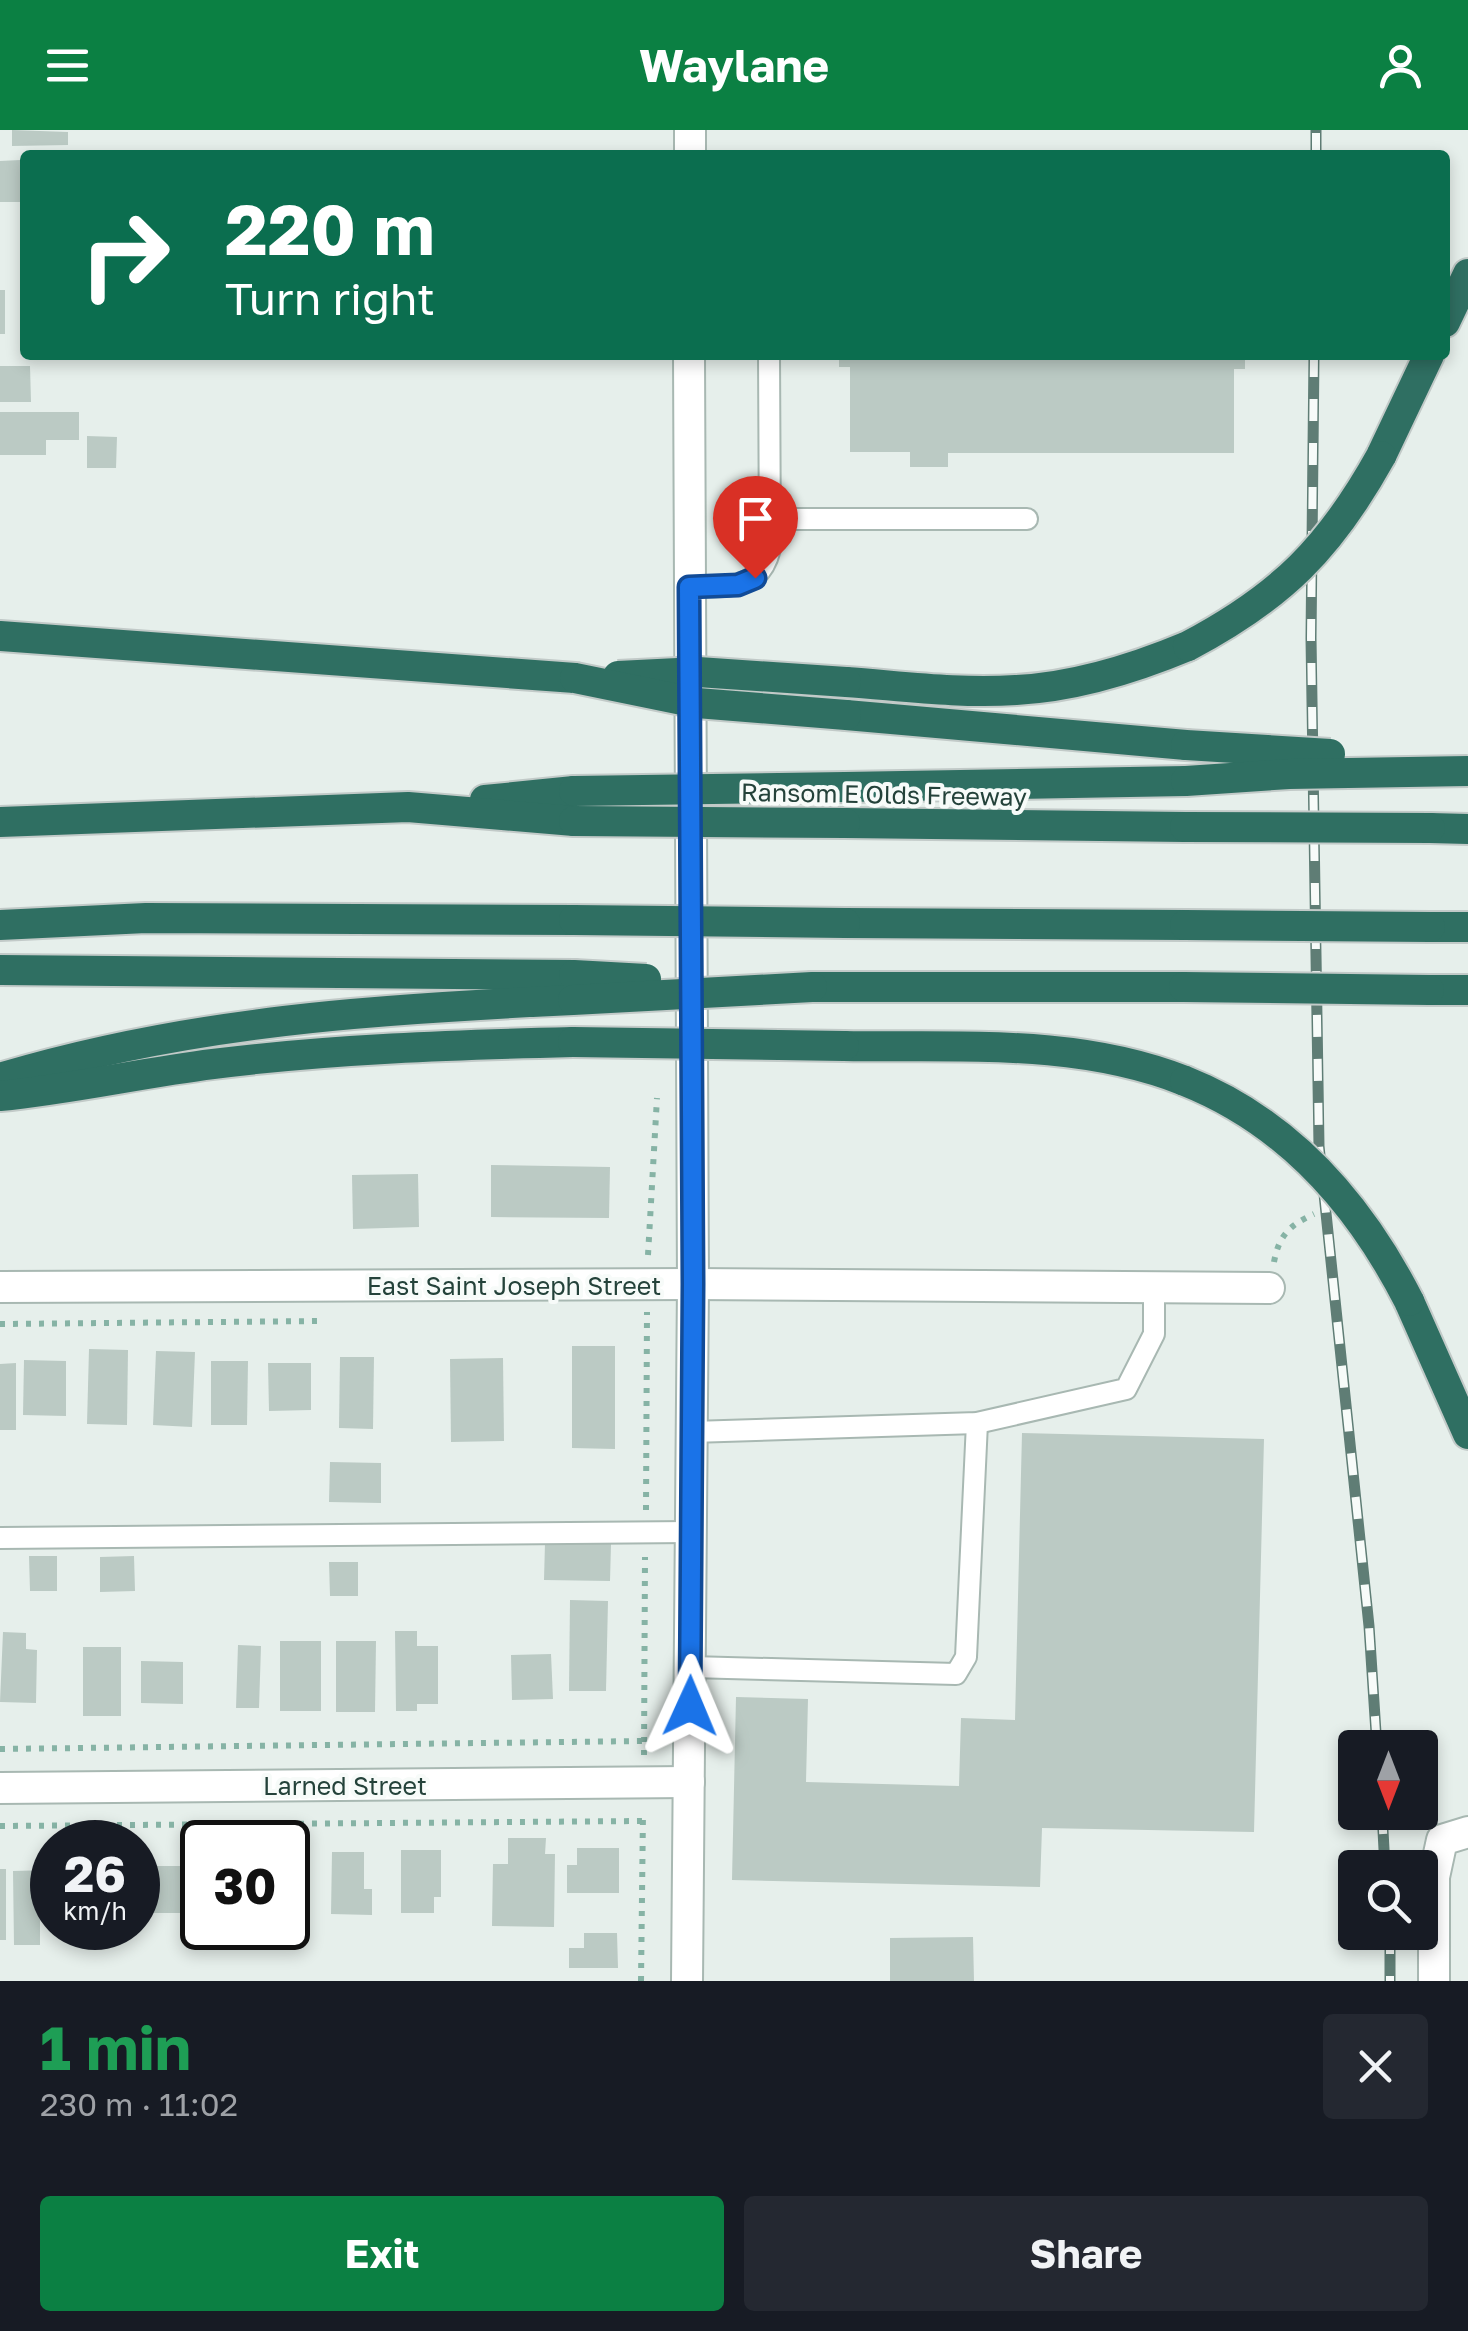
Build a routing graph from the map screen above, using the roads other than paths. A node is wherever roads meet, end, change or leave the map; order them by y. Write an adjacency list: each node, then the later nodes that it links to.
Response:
1 (1468, 274): 2 (highway)
2 (1450, 312)
3 (690, 360): 8 (street)
4 (769, 360): 7 (lane)
5 (1428, 360): 10 (highway, bridge)
6 (1027, 519): 7 (lane)
7 (770, 520): 8 (lane)
8 (689, 587): 23 (street)
9 (0, 636): 10 (highway)
10 (575, 678): 11 (highway, bridge)
11 (1468, 760)
12 (1468, 771): 13 (highway, bridge)
13 (574, 806): 14 (highway, Ransom E Olds Freeway); 15 (highway, Ransom E Olds Freeway, bridge)
14 (0, 822)
15 (1468, 829)
16 (0, 924): 17 (highway, bridge)
17 (1468, 927)
18 (0, 970): 19 (highway)
19 (574, 988): 20 (highway, bridge); 21 (highway)
20 (1468, 990)
21 (0, 1078)
22 (0, 1096): 29 (highway, bridge)
23 (693, 1284): 24 (street, East Saint Joseph Street); 25 (street, East Saint Joseph Street); 28 (street)
24 (0, 1287)
25 (1154, 1287): 26 (street, East Saint Joseph Street); 27 (lane)
26 (1269, 1288)
27 (977, 1423): 28 (lane); 32 (lane)
28 (692, 1432): 30 (street)
29 (1468, 1434)
30 (691, 1532): 31 (lane); 32 (street)
31 (0, 1538)
32 (691, 1668): 33 (street)
33 (690, 1782): 34 (street, Larned Street); 36 (street)
34 (0, 1788)
35 (1455, 1836): 37 (street)
36 (686, 1981)
37 (1434, 1981)

